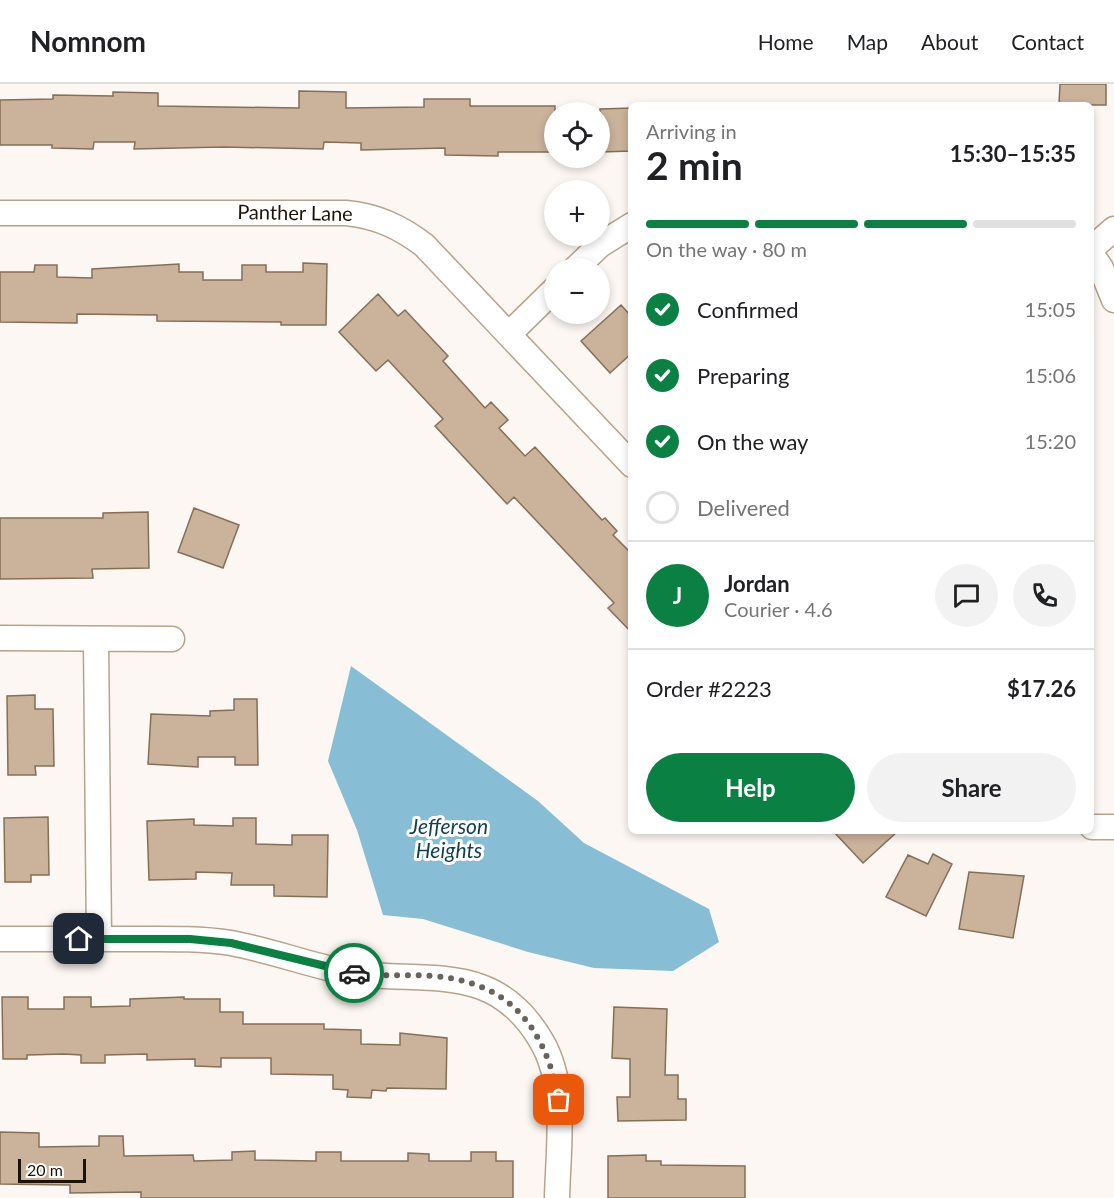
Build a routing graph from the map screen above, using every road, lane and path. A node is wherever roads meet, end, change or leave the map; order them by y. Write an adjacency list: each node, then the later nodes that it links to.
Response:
1 (0, 213): 9 (street, Panther Lane)
2 (628, 228): 5 (street)
3 (1114, 229): 4 (street)
4 (1094, 246)
5 (586, 258)
6 (1094, 258): 8 (street)
7 (544, 300): 9 (street)
8 (1114, 300)
9 (509, 334): 10 (street, Panther Lane)
10 (628, 461)
11 (0, 638): 12 (street)
12 (96, 639): 13 (street); 17 (street)
13 (172, 639)
14 (1094, 827): 15 (street)
15 (1114, 827)
16 (0, 939): 17 (street)
17 (99, 939): 18 (street)
18 (557, 1198)

